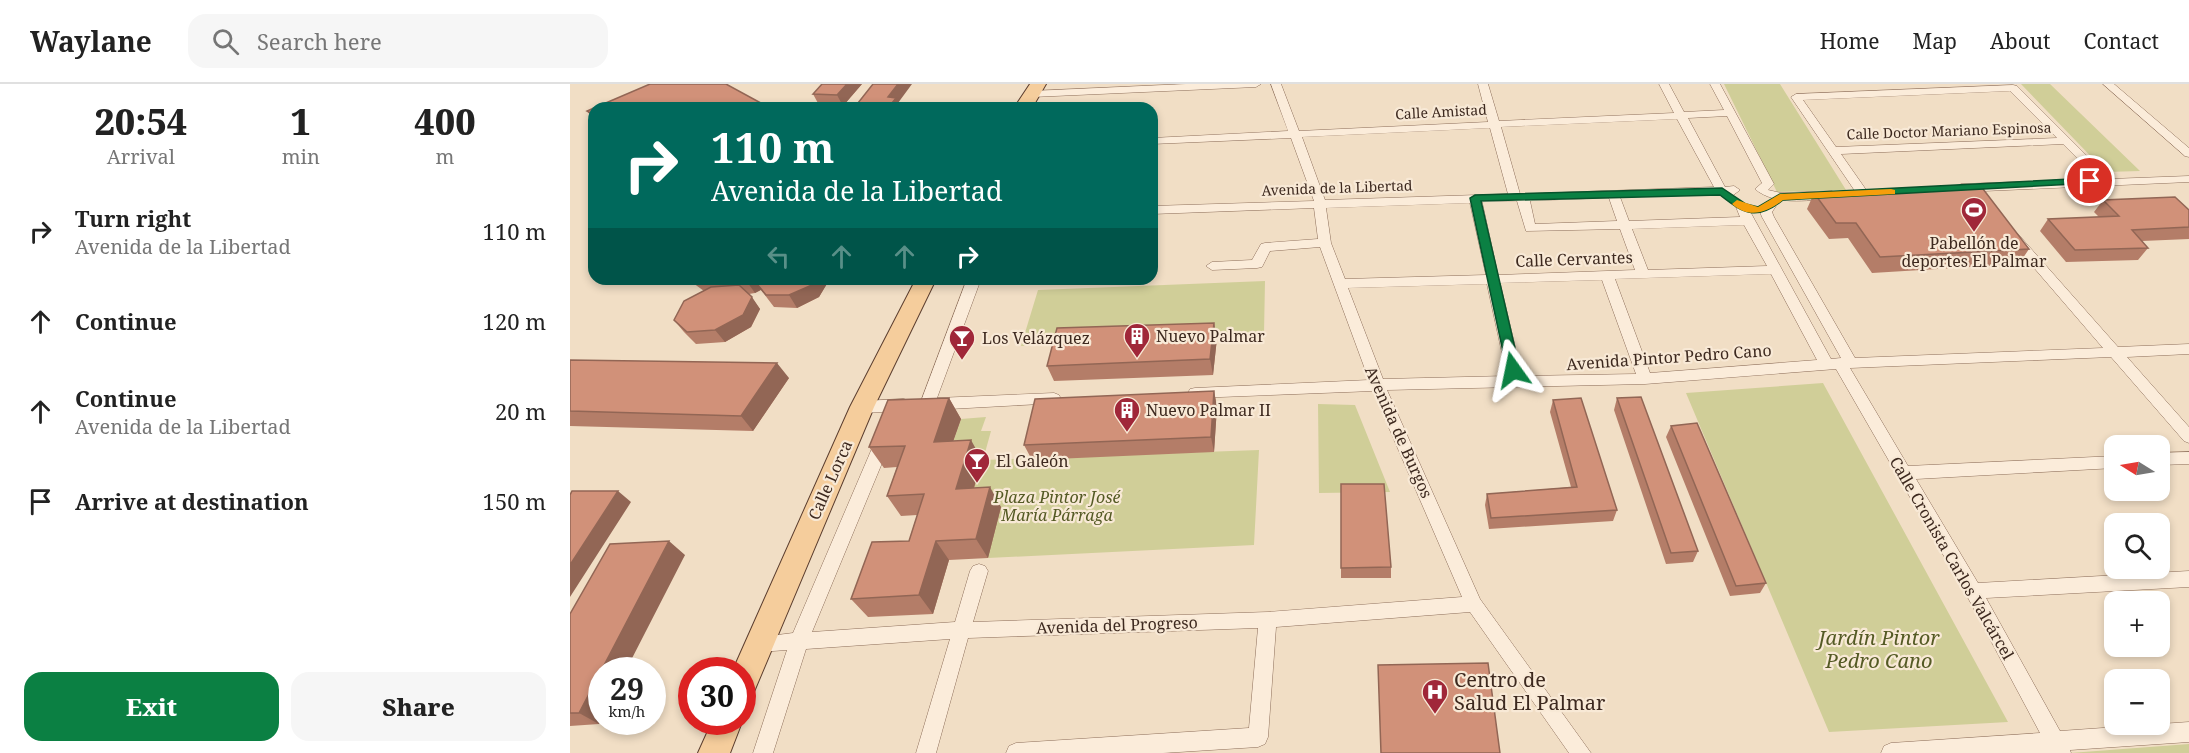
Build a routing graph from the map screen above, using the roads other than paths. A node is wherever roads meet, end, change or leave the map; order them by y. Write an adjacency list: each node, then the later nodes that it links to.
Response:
1 (1254, 84): 7 (street)
2 (1276, 84): 13 (street, Avenida de Burgos)
3 (1483, 84): 12 (street)
4 (1664, 84): 11 (street, Calle Cronista Carlos Valcárcel)
5 (1715, 84): 10 (street)
6 (2108, 84): 17 (street)
7 (1191, 86): 8 (street)
8 (1129, 88): 9 (street)
9 (1031, 95)
10 (1732, 113): 11 (street, Calle Amistad); 24 (street, Calle Cronista Carlos Valcárcel)
11 (1682, 115): 12 (street, Calle Amistad); 23 (street, Calle Cronista Carlos Valcárcel)
12 (1495, 124): 13 (street, Calle Amistad); 26 (street)
13 (1295, 134): 14 (street, Calle Amistad); 28 (street, Avenida de Burgos)
14 (1158, 141)
15 (2066, 141): 16 (street, Calle Doctor Mariano Espinosa); 16 (street); 19 (street)
16 (1833, 151): 24 (street)
17 (2189, 154)
18 (2189, 179): 19 (street)
19 (2105, 180): 20 (street)
20 (1971, 187): 21 (street); 27 (street)
21 (1949, 188)
22 (1613, 194): 23 (street, Avenida de la Libertad); 26 (street, Avenida de la Libertad); 31 (street)
23 (1733, 197): 24 (street); 24 (street); 30 (street, Calle Cronista Carlos Valcárcel)
24 (1770, 197): 46 (street, Calle Cronista Carlos Valcárcel)
25 (1475, 198): 26 (street, Avenida de la Libertad); 28 (street, Avenida de la Libertad); 40 (street)
26 (1519, 198): 31 (street)
27 (1984, 202)
28 (1319, 203): 29 (street, Avenida de la Libertad); 33 (street, Avenida de Burgos)
29 (1158, 210)
30 (1748, 221): 31 (street); 37 (street, Calle Cronista Carlos Valcárcel)
31 (1624, 225): 39 (street)
32 (2007, 229): 45 (street)
33 (1325, 243): 34 (street); 41 (street, Avenida de Burgos)
34 (1291, 246): 35 (street); 36 (street)
35 (1291, 262)
36 (1212, 266)
37 (1775, 270): 39 (street, Calle Cervantes); 46 (street, Calle Cronista Carlos Valcárcel)
38 (1606, 274): 39 (street, Calle Cervantes); 40 (street, Calle Cervantes); 47 (street)
39 (1643, 274)
40 (1494, 278): 41 (street, Calle Cervantes); 48 (street)
41 (1339, 284): 49 (street, Avenida de Burgos)
42 (923, 285): 54 (main road, Calle Lorca)
43 (972, 285): 52 (street)
44 (2189, 349): 45 (street, Avenida Pintor Pedro Cano)
45 (2113, 352): 46 (street, Avenida Pintor Pedro Cano); 55 (street)
46 (1839, 364): 47 (street, Avenida Pintor Pedro Cano); 59 (street, Calle Cronista Carlos Valcárcel)
47 (1646, 379): 48 (street, Avenida Pintor Pedro Cano)
48 (1516, 383): 49 (street, Avenida Pintor Pedro Cano)
49 (1378, 386): 50 (street, Avenida Pintor Pedro Cano); 63 (street, Avenida de Burgos)
50 (1182, 394)
51 (1066, 398): 52 (street)
52 (927, 404): 53 (street)
53 (899, 405): 54 (street); 66 (street, Calle Lorca)
54 (862, 407): 67 (main road, Calle Lorca)
55 (2189, 438)
56 (2189, 458): 57 (street)
57 (2170, 459)
58 (2104, 463): 59 (street)
59 (1904, 473): 62 (street, Calle Cronista Carlos Valcárcel)
60 (979, 571): 65 (street)
61 (2189, 579): 62 (street)
62 (1973, 591): 72 (street, Calle Cronista Carlos Valcárcel)
63 (1474, 604): 64 (street, Avenida del Progreso); 77 (street, Avenida de Burgos)
64 (1268, 620): 65 (street, Avenida del Progreso); 71 (street)
65 (961, 630): 66 (street, Avenida del Progreso); 75 (street)
66 (799, 641): 67 (street, Avenida del Progreso); 74 (street, Calle Lorca)
67 (759, 644): 68 (main road, Calle Lorca)
68 (753, 657)
69 (2189, 732): 72 (street)
70 (722, 735): 73 (main road)
71 (1187, 747): 76 (street)
72 (2058, 747): 78 (street)
73 (714, 753)
74 (764, 753)
75 (926, 753)
76 (1016, 753)
77 (1581, 753)
78 (1891, 753)

